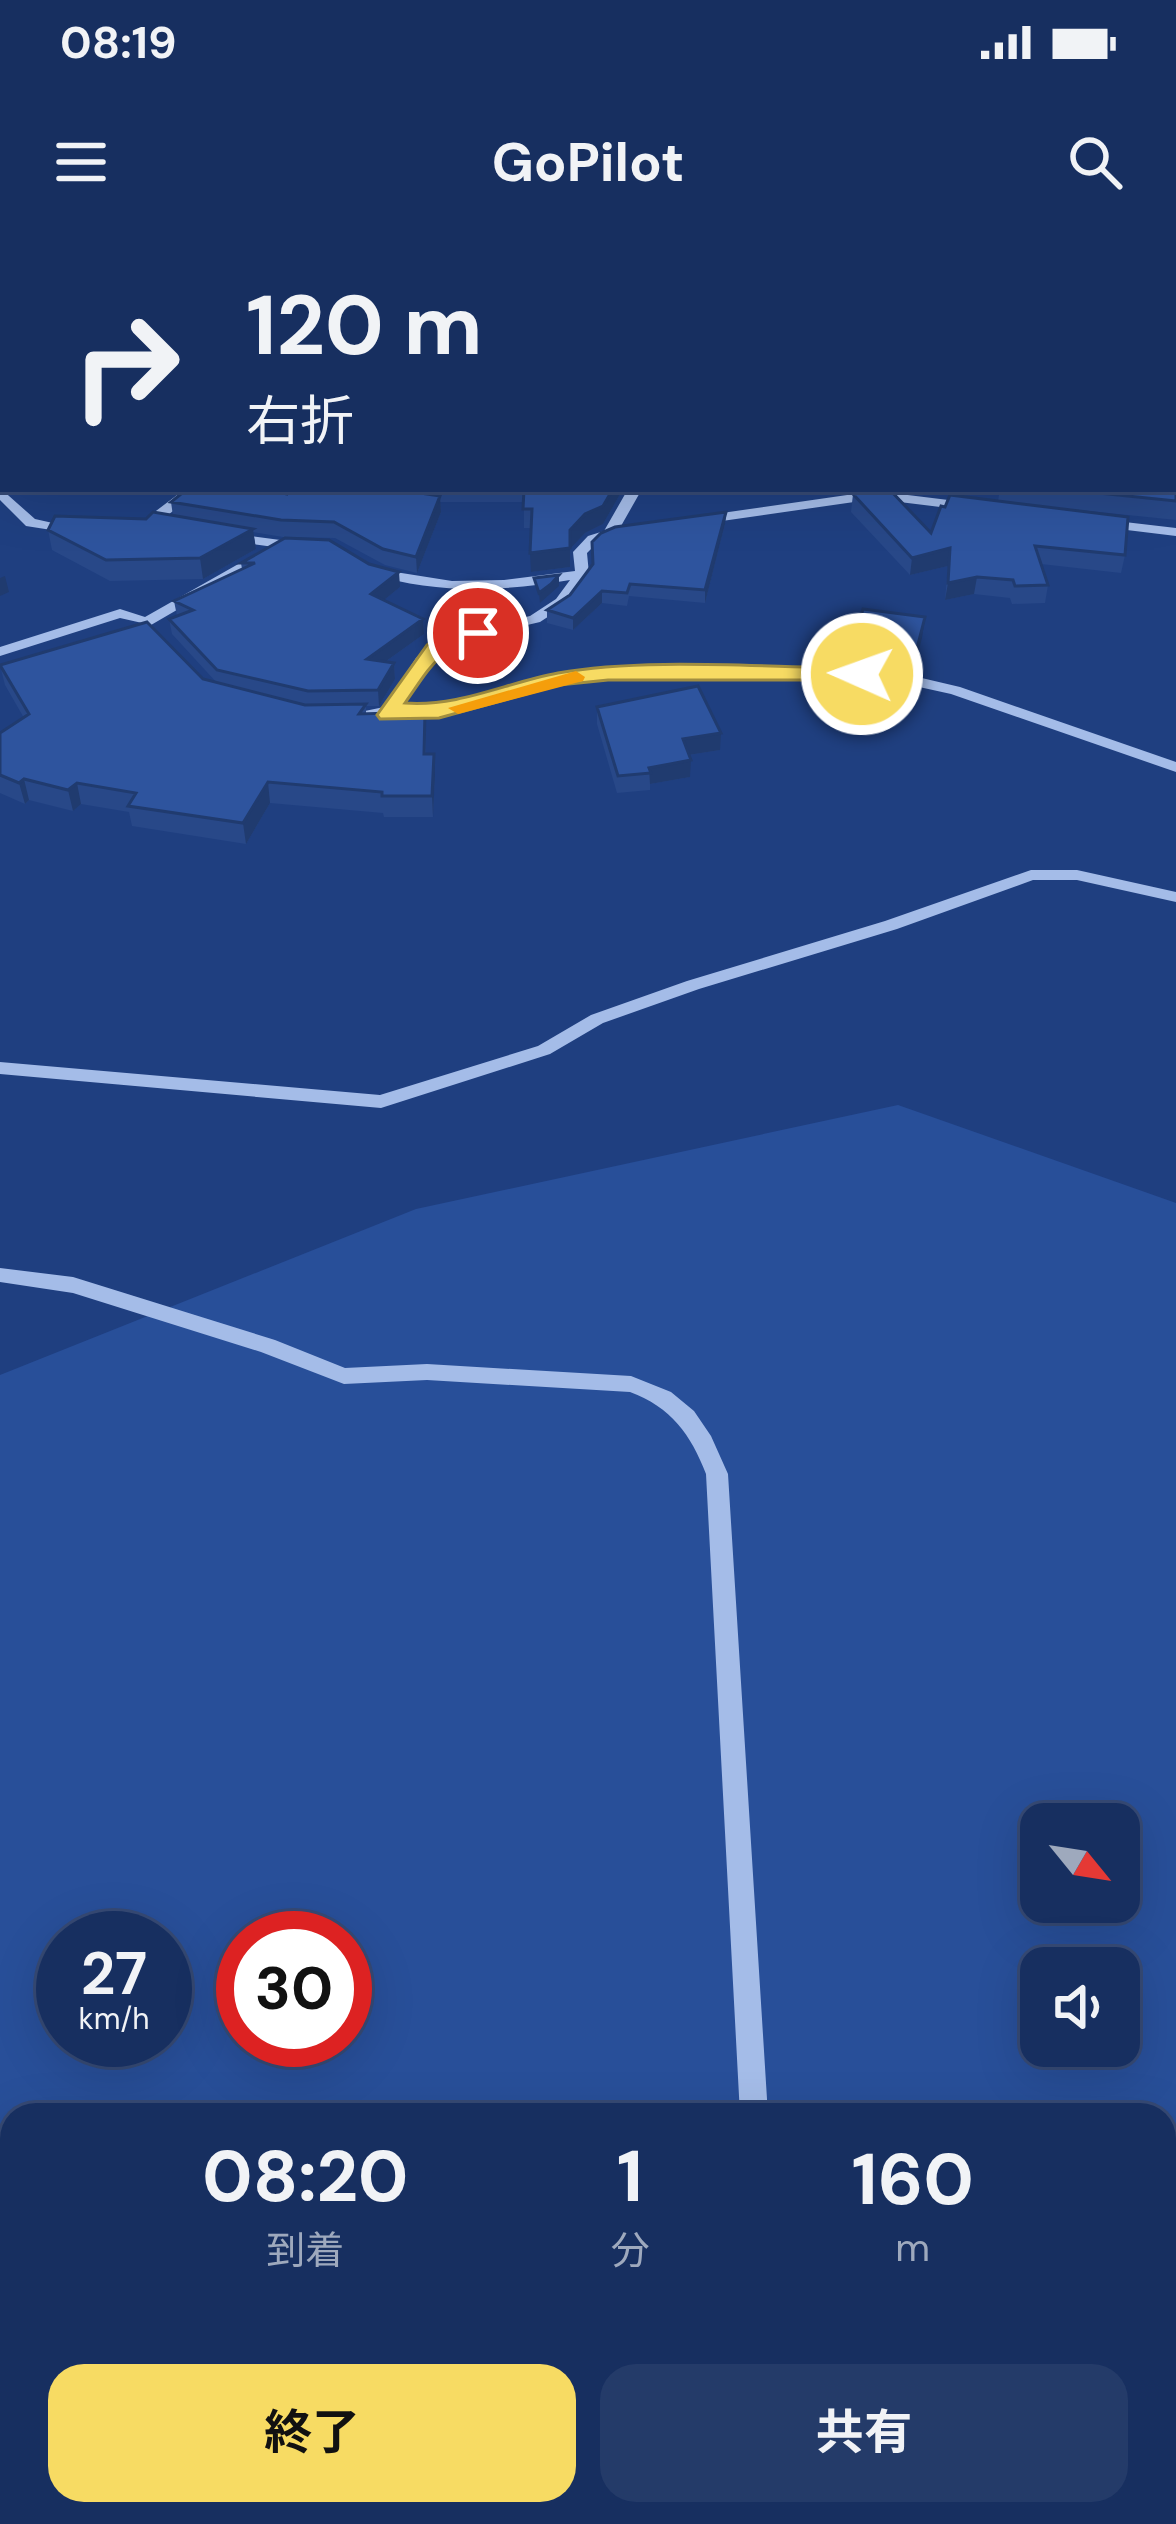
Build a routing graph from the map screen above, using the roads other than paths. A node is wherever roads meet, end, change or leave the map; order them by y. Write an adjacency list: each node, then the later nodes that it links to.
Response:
1 (0, 492): 9 (street)
2 (190, 492): 8 (street)
3 (633, 492): 11 (street)
4 (876, 492): 5 (street); 6 (street)
5 (991, 509)
6 (692, 521)
7 (1084, 521): 12 (street)
8 (168, 527)
9 (97, 528)
10 (632, 529): 11 (street)
11 (611, 531): 17 (street)
12 (1176, 532)
13 (206, 533): 14 (street)
14 (283, 545): 15 (street); 18 (street)
15 (317, 548)
16 (364, 566): 17 (street)
17 (582, 574): 22 (street)
18 (146, 622): 19 (street); 20 (street)
19 (163, 639)
20 (0, 652)
21 (339, 715): 22 (street)
22 (387, 715): 23 (street)
23 (1176, 767)
24 (1176, 897): 25 (street)
25 (0, 1068)
26 (0, 1275): 27 (street)
27 (753, 2103)

